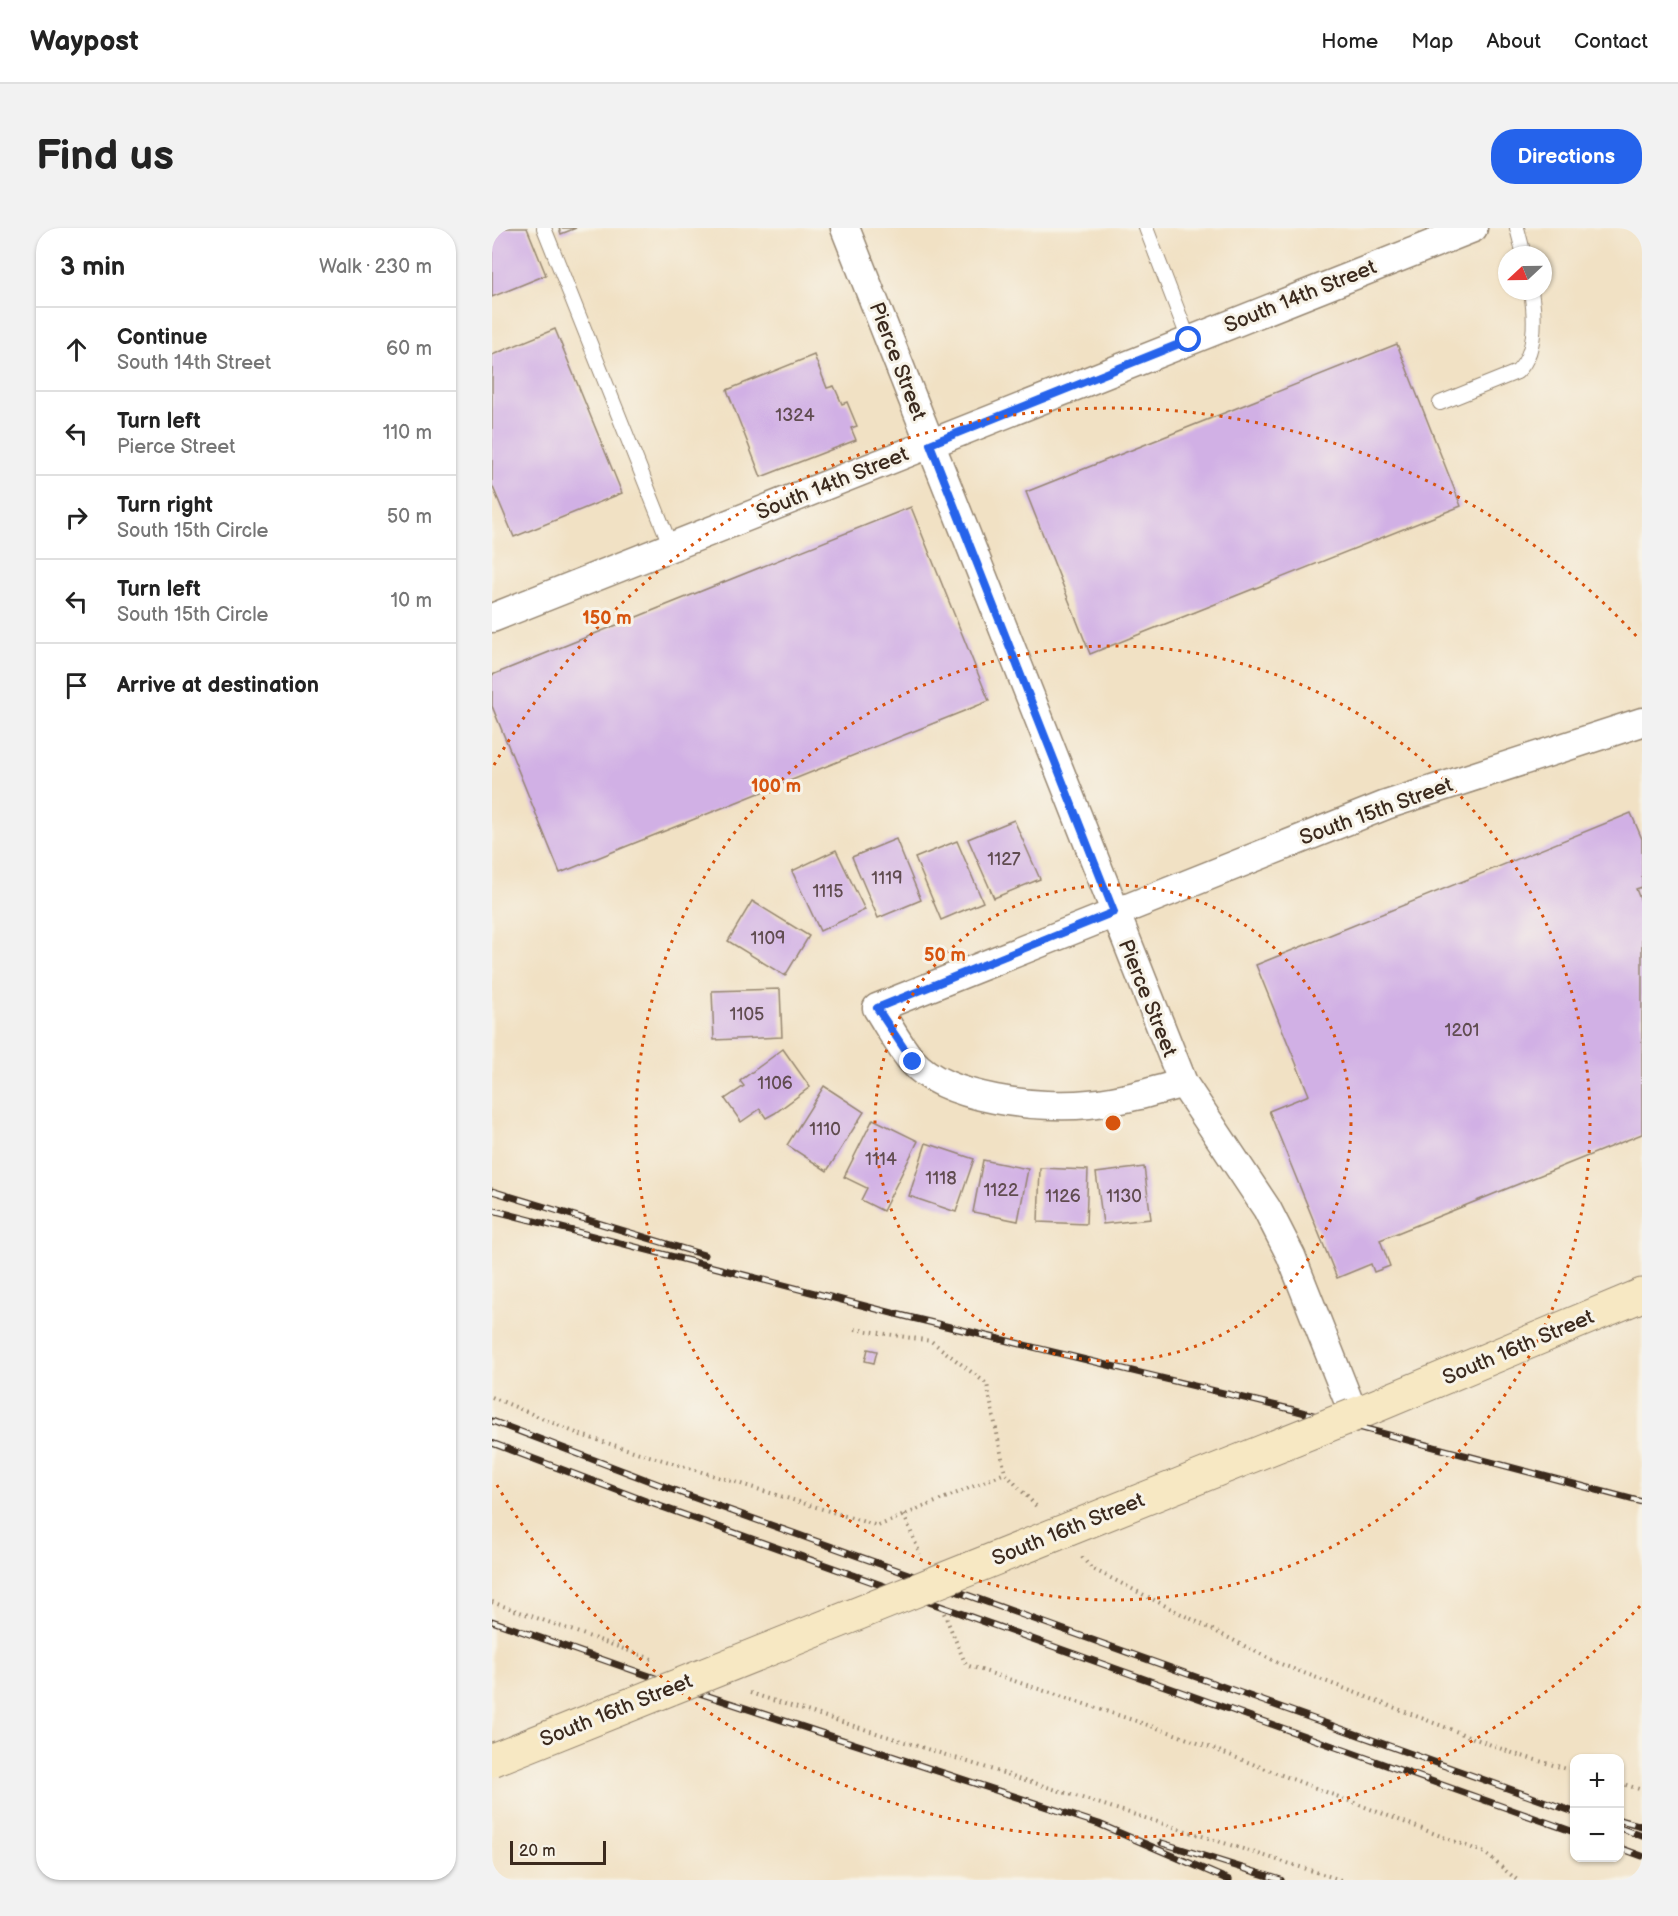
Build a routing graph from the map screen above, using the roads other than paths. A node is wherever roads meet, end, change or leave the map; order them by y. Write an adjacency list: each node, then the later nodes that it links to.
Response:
1 (544, 228): 11 (lane)
2 (845, 228): 10 (street, Pierce Street)
3 (1146, 228): 8 (lane)
4 (1473, 228): 8 (street, South 14th Street)
5 (1517, 228): 6 (lane)
6 (1522, 246)
7 (1532, 300): 9 (lane)
8 (1189, 340): 10 (street, South 14th Street)
9 (1440, 404)
10 (930, 444): 11 (street, South 14th Street); 14 (street, Pierce Street)
11 (671, 547): 12 (street, South 14th Street)
12 (492, 618)
13 (1642, 722): 14 (street, South 15th Street)
14 (1114, 912): 15 (street, Pierce Street); 15 (street, South 15th Street)
15 (1183, 1083): 17 (street, Pierce Street)
16 (1642, 1295): 17 (street, South 16th Street)
17 (1354, 1415): 18 (street, South 16th Street, bridge)
18 (492, 1760)

